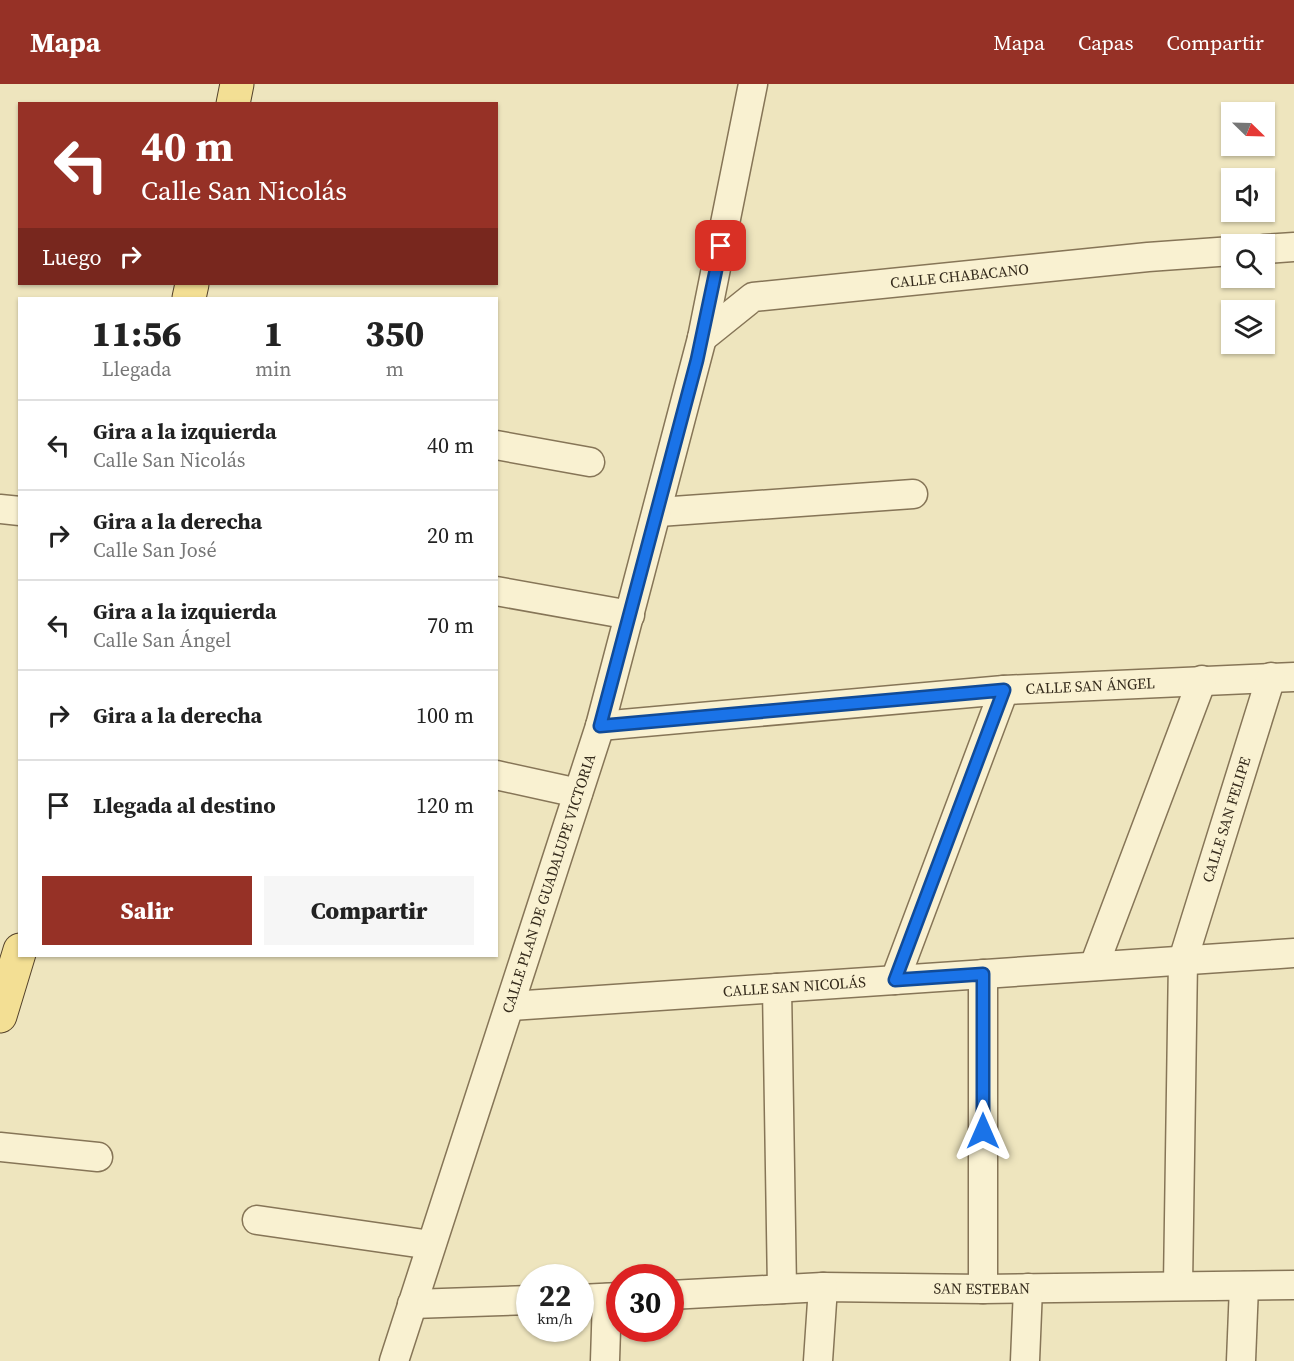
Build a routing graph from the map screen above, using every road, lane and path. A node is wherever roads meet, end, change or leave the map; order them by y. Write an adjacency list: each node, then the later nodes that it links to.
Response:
1 (237, 84): 3 (main road)
2 (753, 84): 7 (street, CALLE PLAN DE GUADALUPE VICTORIA)
3 (234, 102)
4 (1294, 247): 5 (street)
5 (1275, 248)
6 (1221, 252): 7 (street, CALLE CHABACANO)
7 (702, 338): 13 (street, CALLE PLAN DE GUADALUPE VICTORIA)
8 (498, 445): 9 (street)
9 (590, 462)
10 (913, 494): 13 (street)
11 (0, 508): 12 (street)
12 (18, 511)
13 (659, 512): 15 (street, CALLE PLAN DE GUADALUPE VICTORIA)
14 (498, 591): 15 (street)
15 (630, 615): 19 (street, CALLE PLAN DE GUADALUPE VICTORIA)
16 (1282, 677): 17 (street, CALLE SAN ÁNGEL); 24 (street, CALLE SAN FELIPE)
17 (1202, 680): 18 (street, CALLE SAN ÁNGEL); 25 (street)
18 (1004, 690): 19 (street, CALLE SAN ÁNGEL); 27 (street)
19 (600, 726): 21 (street, CALLE PLAN DE GUADALUPE VICTORIA)
20 (498, 775): 21 (street)
21 (578, 793): 29 (street, CALLE PLAN DE GUADALUPE VICTORIA)
22 (1294, 953): 24 (street, CALLE SAN NICOLÁS)
23 (18, 957): 30 (main road)
24 (1183, 960): 25 (street, CALLE SAN NICOLÁS); 35 (street, CALLE SAN FELIPE)
25 (1094, 966): 26 (street, CALLE SAN NICOLÁS)
26 (983, 974): 27 (street, CALLE SAN NICOLÁS); 41 (street)
27 (895, 980): 28 (street, CALLE SAN NICOLÁS)
28 (777, 988): 29 (street, CALLE SAN NICOLÁS); 40 (street)
29 (511, 1006): 34 (street, CALLE PLAN DE GUADALUPE VICTORIA)
30 (0, 1016)
31 (0, 1147): 32 (street)
32 (98, 1157)
33 (257, 1220): 34 (street)
34 (431, 1245): 45 (street, CALLE PLAN DE GUADALUPE VICTORIA)
35 (1178, 1285): 37 (street, SAN ESTEBAN); 39 (street, SAN ESTEBAN)
36 (1294, 1285): 37 (street, SAN ESTEBAN)
37 (1244, 1286): 50 (street)
38 (823, 1287): 40 (street, SAN ESTEBAN); 41 (street, SAN ESTEBAN); 48 (street)
39 (1028, 1288): 41 (street, SAN ESTEBAN); 49 (street)
40 (782, 1289): 42 (street, SAN ESTEBAN)
41 (983, 1289)
42 (684, 1294)
43 (602, 1298): 47 (street)
44 (516, 1300): 45 (street)
45 (412, 1304): 46 (street, CALLE PLAN DE GUADALUPE VICTORIA)
46 (394, 1361)
47 (604, 1361)
48 (818, 1361)
49 (1025, 1361)
50 (1241, 1361)

